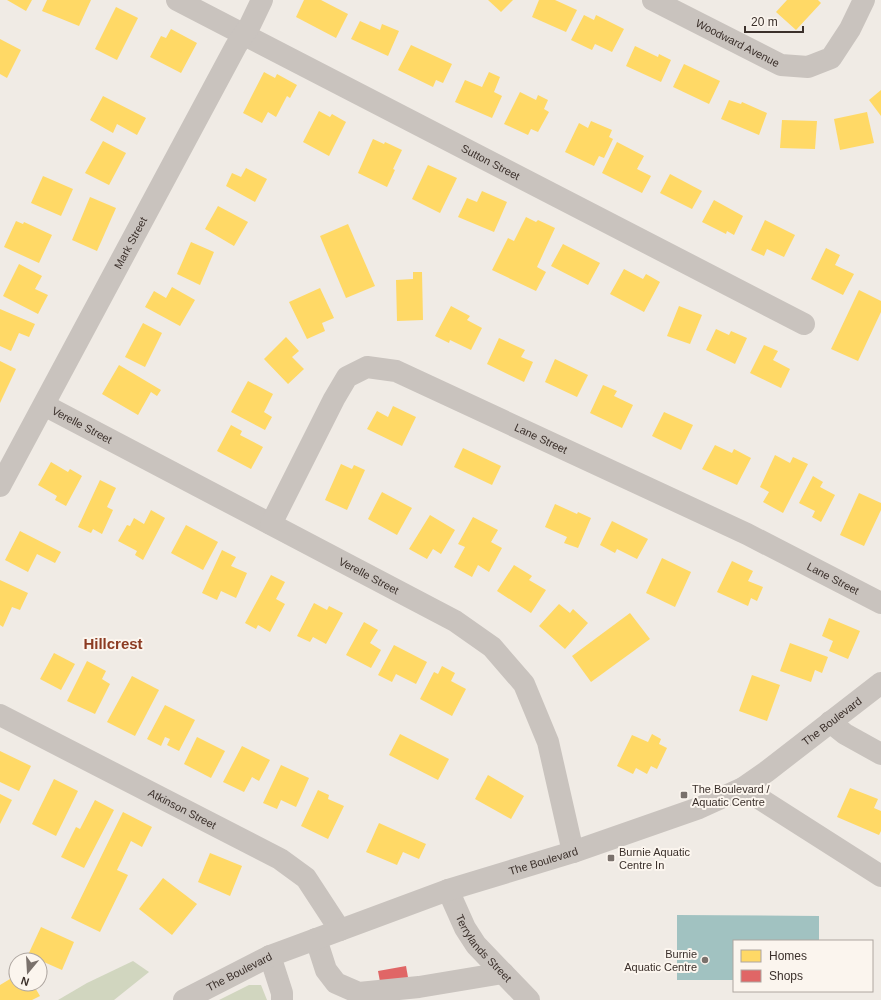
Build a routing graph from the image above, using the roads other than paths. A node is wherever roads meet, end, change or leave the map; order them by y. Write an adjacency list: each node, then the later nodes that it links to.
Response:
1 (177, 0): 5 (street, Sutton Street)
2 (262, 0): 5 (street, Mark Street)
3 (653, 0): 4 (street, Woodward Avenue)
4 (864, 0)
5 (244, 34): 6 (street, Sutton Street); 7 (street, Mark Street)
6 (804, 324)
7 (44, 405): 8 (street, Mark Street); 9 (street, Verelle Street)
8 (0, 486)
9 (271, 524): 10 (street, Lane Street); 16 (street, Verelle Street)
10 (881, 603)
11 (881, 683): 13 (street, The Boulevard)
12 (0, 715): 19 (street, Atkinson Street)
13 (830, 722): 14 (street); 15 (street, The Boulevard)
14 (881, 754)
15 (743, 788): 16 (street, The Boulevard); 17 (street)
16 (573, 852): 18 (street, The Boulevard)
17 (881, 876)
18 (448, 890): 19 (street, The Boulevard); 22 (street, Terrylands Street)
19 (340, 930): 20 (street, The Boulevard)
20 (316, 939): 21 (street, The Boulevard); 22 (street)
21 (270, 956): 23 (street, The Boulevard); 24 (street)
22 (503, 973): 25 (street, Terrylands Street)
23 (184, 1000)
24 (282, 1000)
25 (529, 1000)

